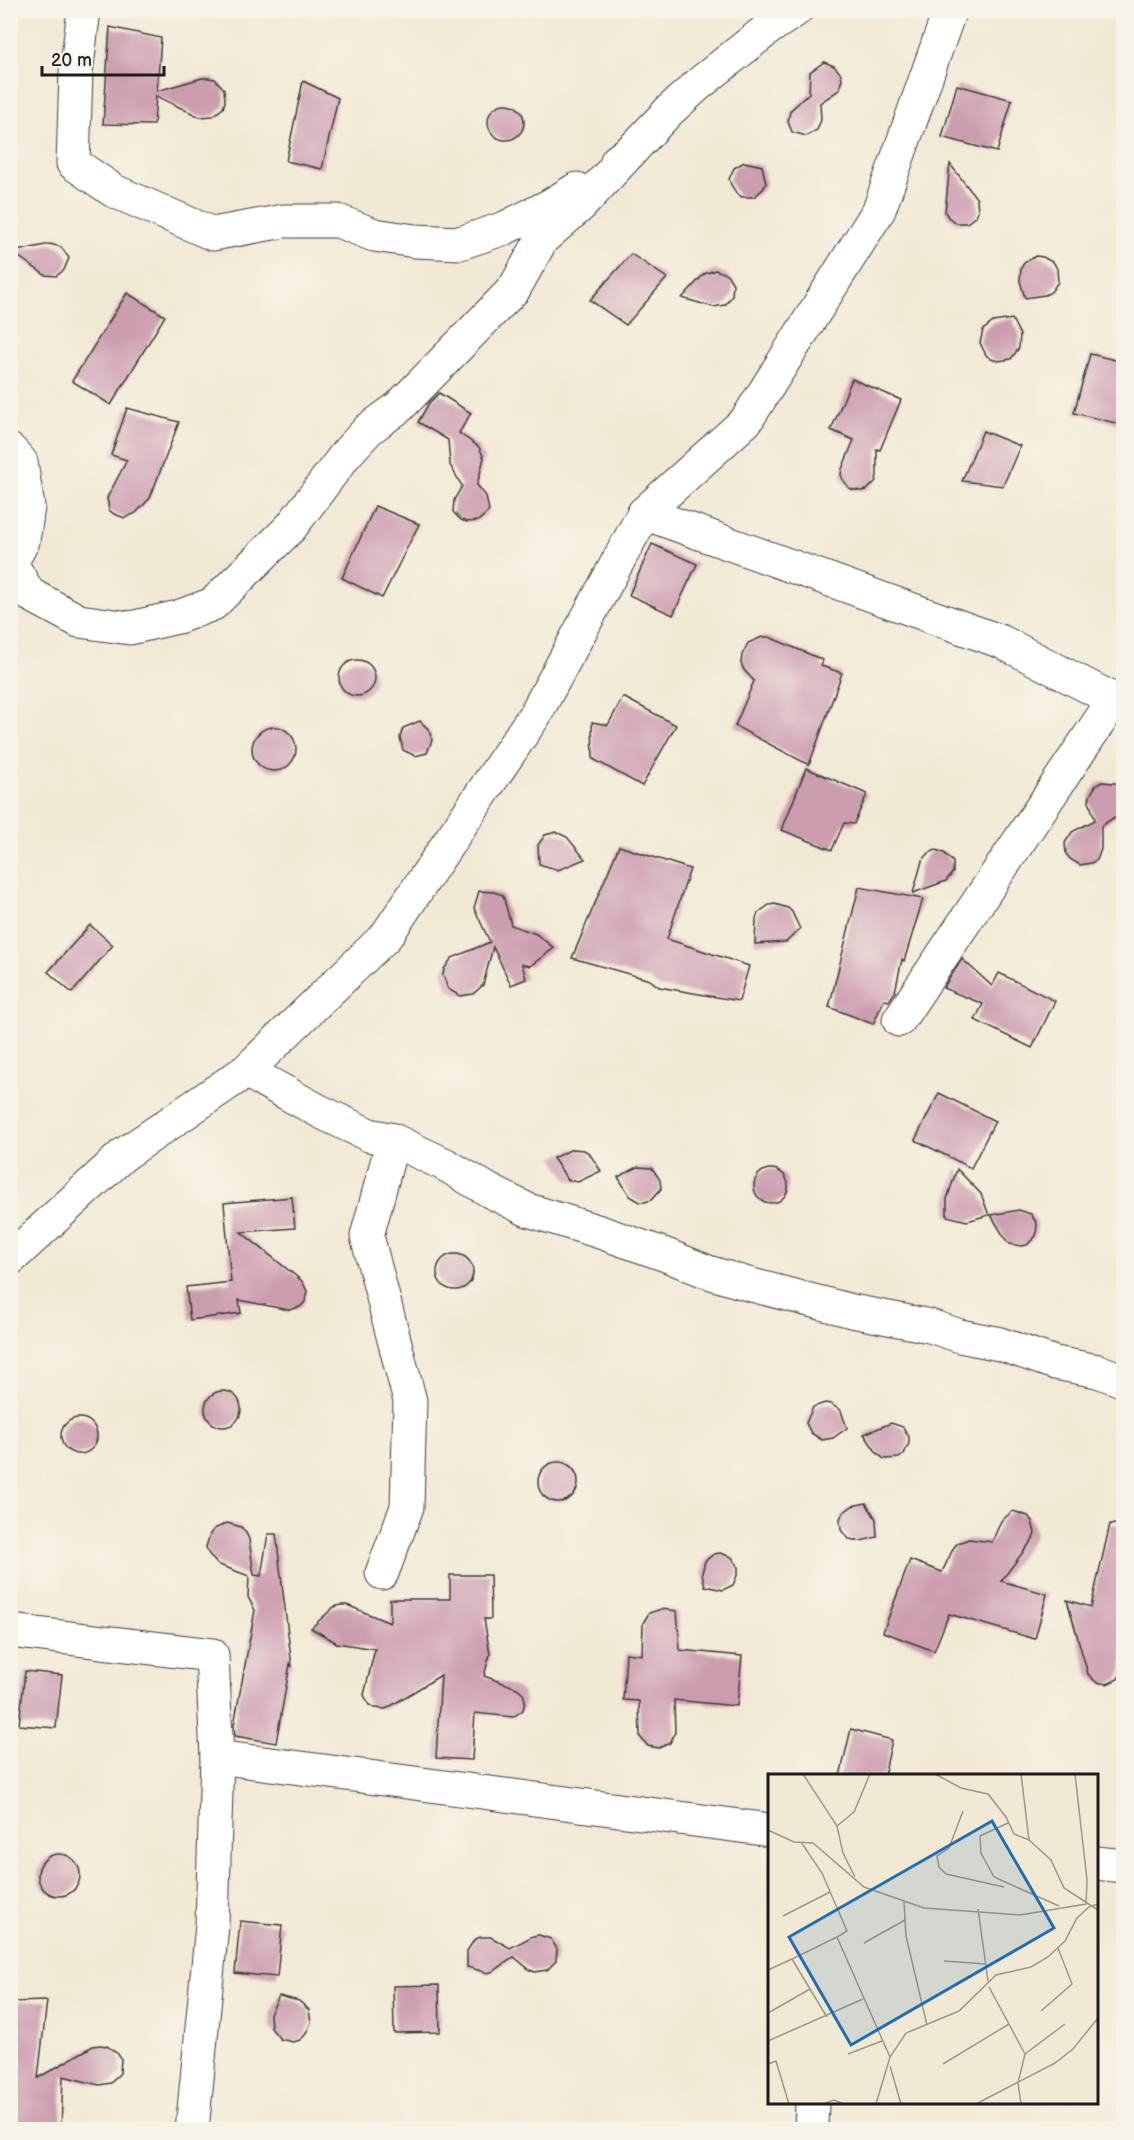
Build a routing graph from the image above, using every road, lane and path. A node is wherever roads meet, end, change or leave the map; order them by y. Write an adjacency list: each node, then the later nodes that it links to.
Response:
1 (84, 10): 4 (street)
2 (796, 10): 4 (street)
3 (950, 10): 6 (street)
4 (634, 148): 5 (street)
5 (10, 450)
6 (644, 513): 7 (street); 9 (street)
7 (1118, 703): 8 (street)
8 (899, 1020)
9 (246, 1071): 10 (street); 11 (street)
10 (393, 1140): 12 (street); 13 (street)
11 (10, 1259)
12 (1124, 1381)
13 (382, 1573)
14 (10, 1631): 15 (street)
15 (217, 1757): 16 (street); 20 (street)
16 (768, 1830)
17 (1098, 1863): 18 (street)
18 (1124, 1866)
19 (812, 2104): 21 (street)
20 (192, 2130)
21 (811, 2130)

